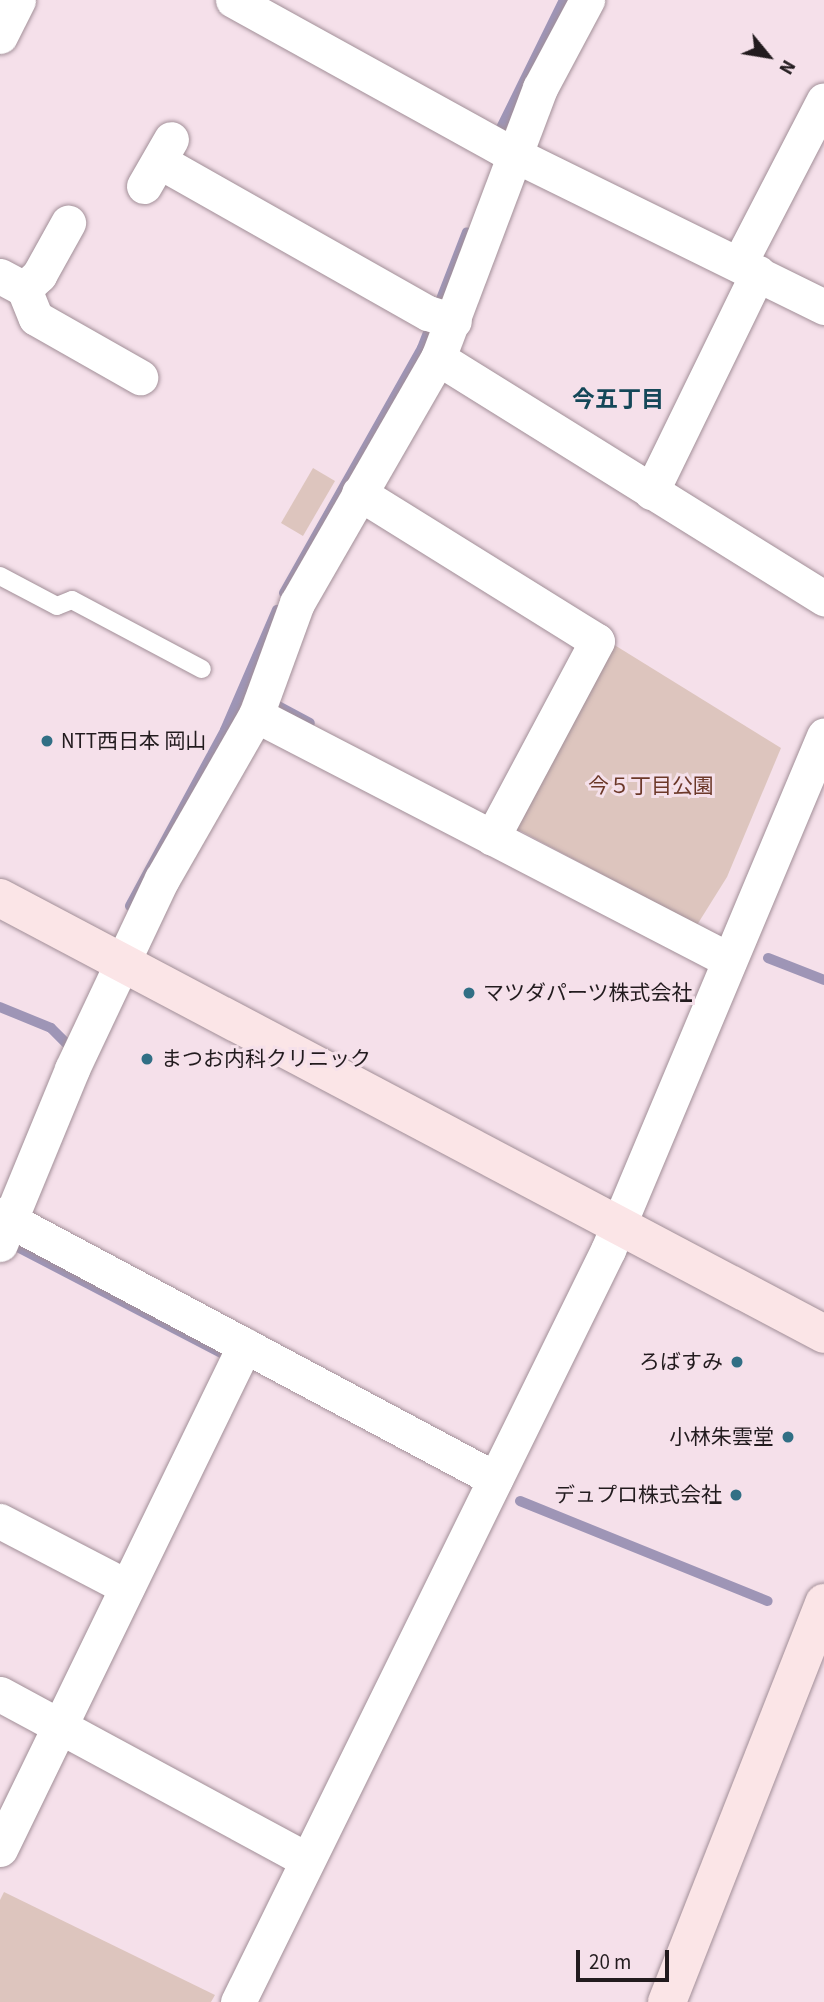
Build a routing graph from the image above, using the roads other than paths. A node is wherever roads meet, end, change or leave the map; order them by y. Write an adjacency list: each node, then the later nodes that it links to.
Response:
1 (18, 0): 4 (street)
2 (233, 0): 6 (street)
3 (587, 0): 6 (street)
4 (0, 36)
5 (824, 100): 9 (street)
6 (502, 148): 9 (street); 12 (street)
7 (158, 162): 12 (street)
8 (68, 223): 10 (street)
9 (749, 268): 11 (street); 15 (street)
10 (12, 283): 14 (street)
11 (824, 307)
12 (441, 318): 13 (street)
13 (438, 358): 15 (street); 16 (street)
14 (140, 377)
15 (651, 492): 18 (street)
16 (359, 493): 20 (street); 22 (street)
17 (0, 576): 19 (lane)
18 (824, 598)
19 (202, 669)
20 (256, 715): 22 (street); 25 (street)
21 (824, 736): 24 (street)
22 (497, 829): 24 (street)
23 (0, 898): 25 (street)
24 (729, 960): 26 (street)
25 (126, 964): 26 (street); 27 (street)
26 (620, 1223): 28 (street); 30 (street)
27 (3, 1229): 29 (street)
28 (824, 1335)
29 (245, 1345): 30 (street); 32 (street)
30 (495, 1479): 37 (street)
31 (0, 1521): 32 (street)
32 (127, 1587): 35 (street)
33 (824, 1604): 39 (street)
34 (0, 1694): 35 (street)
35 (60, 1726): 36 (street); 37 (street)
36 (0, 1849)
37 (307, 1860): 38 (street)
38 (238, 2002)
39 (667, 2002)

